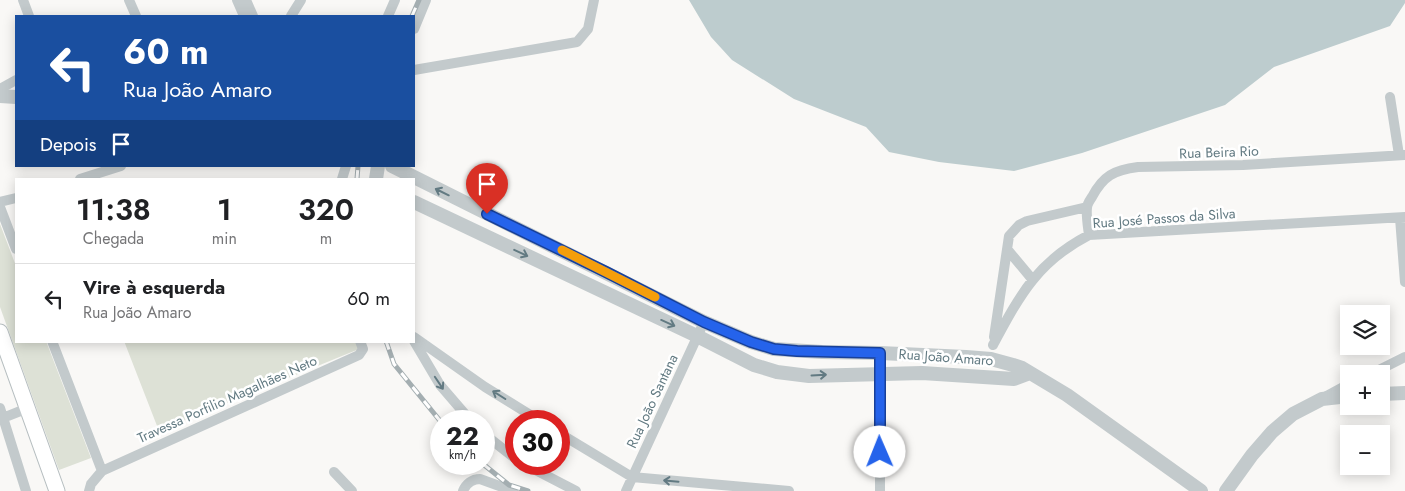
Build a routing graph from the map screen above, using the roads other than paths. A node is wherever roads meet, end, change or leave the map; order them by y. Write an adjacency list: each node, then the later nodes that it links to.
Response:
1 (23, 0): 9 (street)
2 (129, 0): 10 (street)
3 (237, 0): 11 (street)
4 (246, 0): 12 (street)
5 (301, 0): 13 (street)
6 (395, 0): 14 (street)
7 (426, 0): 15 (street)
8 (594, 0): 16 (street)
9 (29, 15)
10 (136, 15)
11 (244, 15)
12 (253, 15)
13 (292, 15)
14 (388, 15)
15 (415, 27)
16 (415, 70)
17 (15, 81): 18 (street)
18 (0, 89)
19 (0, 96): 20 (street)
20 (15, 96)
21 (1390, 97): 22 (street, Rua Beira Rio)
22 (1402, 155): 30 (street, Rua Beira Rio)
23 (118, 167): 25 (street)
24 (394, 167): 37 (street, Rua João Amaro, one-way to 24)
25 (83, 178)
26 (15, 198): 27 (street)
27 (0, 202)
28 (415, 202): 39 (street, Rua João Amaro, one-way to 39)
29 (0, 207): 33 (street)
30 (1087, 207): 32 (street); 34 (street, Rua José Passos da Silva)
31 (1402, 217): 32 (street, Rua José Passos da Silva); 36 (street)
32 (1089, 235): 35 (street, Rua José Passos da Silva)
33 (15, 246)
34 (1007, 249): 35 (street); 43 (street, Rua José Passos da Silva)
35 (1032, 279): 43 (street, Rua José Passos da Silva)
36 (1405, 282)
37 (704, 322): 39 (street, Rua João Santana); 45 (street, Rua João Amaro)
38 (0, 332): 57 (main road)
39 (697, 336): 50 (street, Rua João Amaro, one-way to 50); 67 (street, Rua João Santana)
40 (415, 337): 59 (street, one-way to 40)
41 (53, 343): 64 (street)
42 (415, 343): 58 (street, one-way to 58)
43 (993, 345): 47 (street)
44 (361, 346): 64 (street, Travessa Porfilio Magalhães Neto)
45 (880, 353): 47 (street, Rua João Amaro); 50 (street)
46 (1405, 357): 48 (street)
47 (991, 359): 49 (street, Rua João Amaro); 51 (street)
48 (1389, 365)
49 (1030, 373): 51 (street, Rua João Amaro); 78 (street, Rua João Amaro)
50 (879, 374): 51 (street, Rua João Amaro); 77 (street)
51 (992, 378)
52 (1340, 389): 56 (street)
53 (1405, 393): 54 (street)
54 (1390, 394)
55 (1340, 397): 56 (street)
56 (1322, 399): 79 (street)
57 (28, 408): 60 (street); 69 (main road)
58 (462, 410)
59 (523, 410)
60 (1, 415): 68 (street)
61 (570, 440): 67 (street)
62 (495, 443): 63 (street)
63 (505, 450)
64 (102, 471): 70 (street)
65 (334, 472): 71 (street)
66 (545, 475): 74 (street)
67 (632, 477): 75 (street, Rua João Santana); 76 (street, one-way to 67)
68 (26, 491)
69 (57, 491)
70 (89, 491)
71 (352, 491)
72 (463, 491): 73 (street)
73 (513, 491)
74 (576, 491)
75 (626, 491)
76 (789, 491)
77 (880, 491)
78 (1201, 491)
79 (1226, 491)

